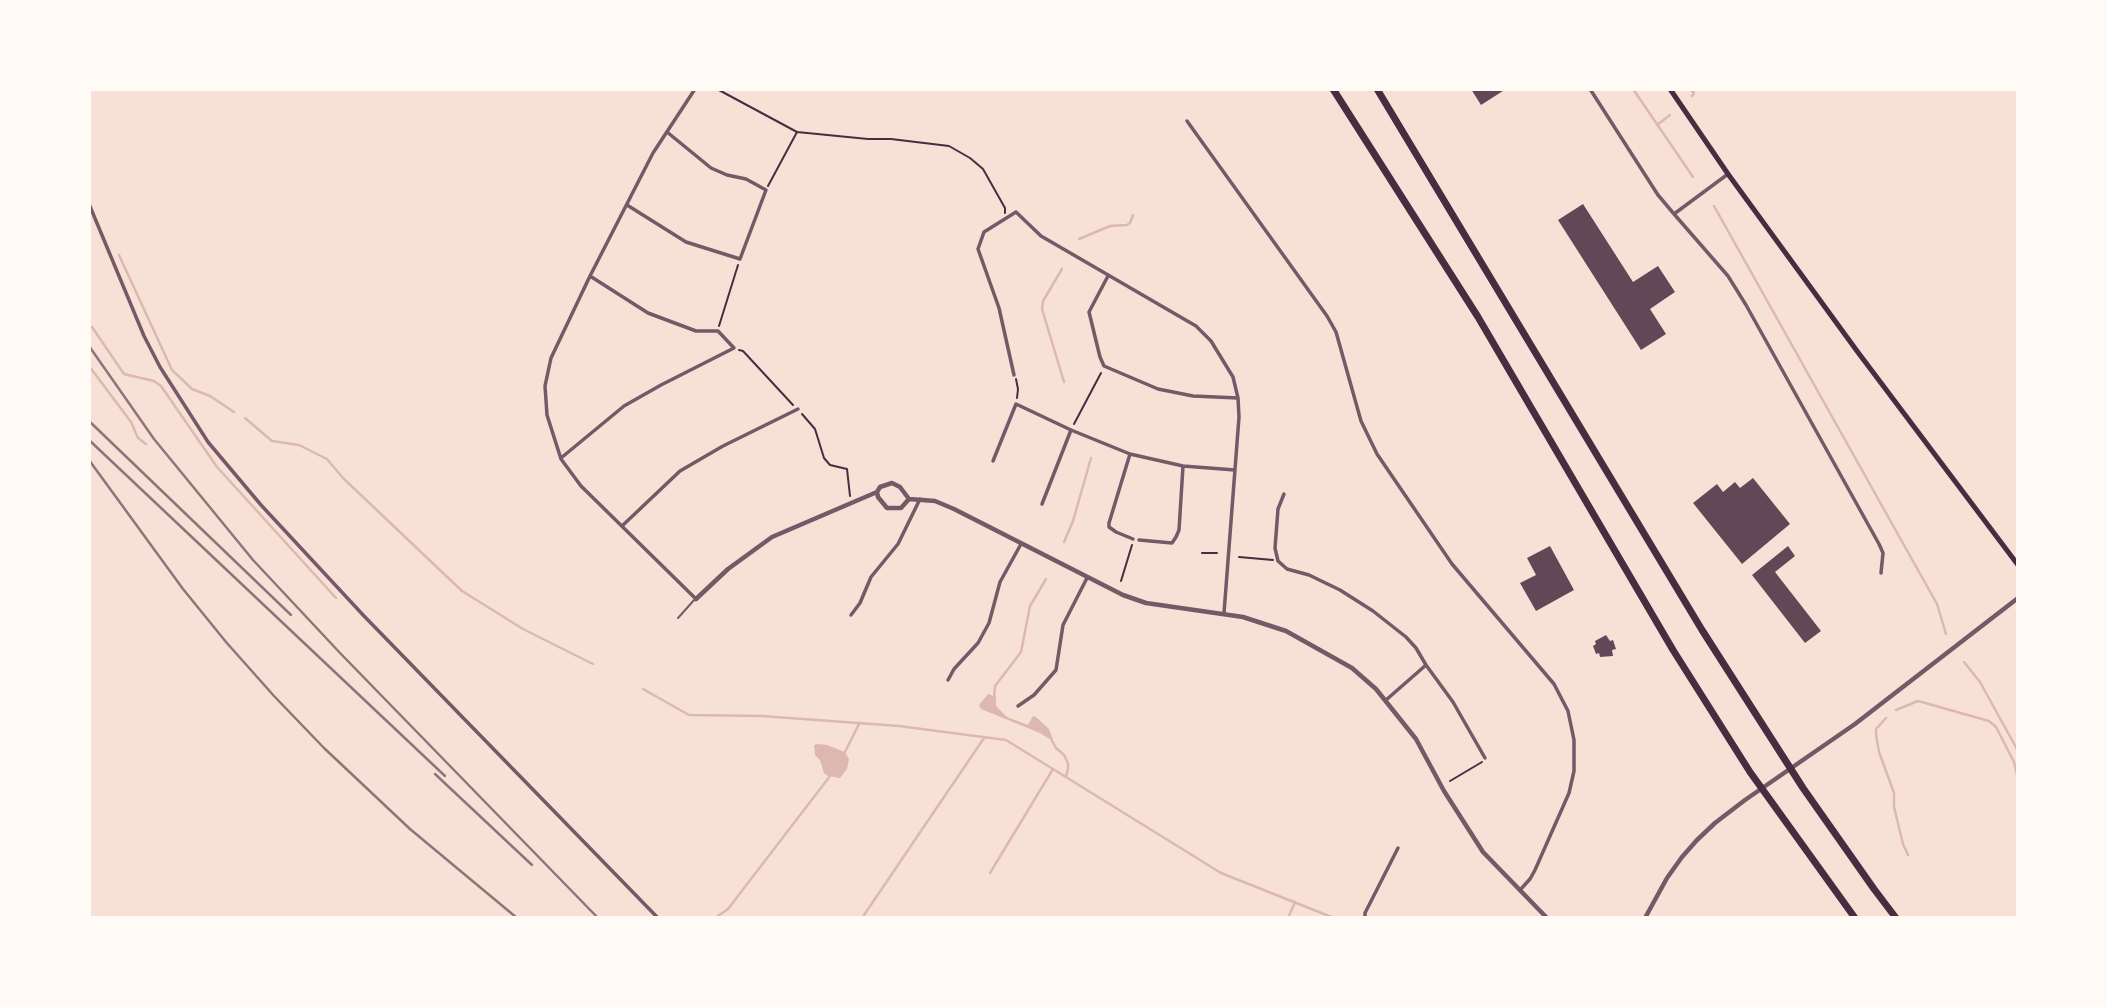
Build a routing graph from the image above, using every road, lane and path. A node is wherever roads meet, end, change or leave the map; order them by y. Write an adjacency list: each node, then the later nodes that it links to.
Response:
1 (695, 89): 8 (street)
2 (716, 89): 9 (path)
3 (1333, 89): 67 (highway)
4 (1377, 89): 68 (highway)
5 (1590, 89): 15 (street)
6 (1670, 89): 10 (main road)
7 (1187, 121): 62 (street)
8 (667, 132): 11 (street); 13 (street)
9 (797, 132): 11 (path); 14 (path)
10 (1728, 174): 15 (street); 46 (main road)
11 (766, 190): 16 (street)
12 (89, 204): 63 (street)
13 (628, 205): 16 (street); 17 (street)
14 (1005, 208)
15 (1674, 214): 47 (street)
16 (740, 259): 19 (path)
17 (590, 276): 19 (street); 28 (street)
18 (1108, 276): 21 (street); 22 (street); 23 (street)
19 (718, 331): 20 (street)
20 (734, 348): 25 (path); 28 (street)
21 (1104, 366): 23 (street); 26 (path)
22 (1014, 375): 24 (path)
23 (1238, 398): 31 (street)
24 (1016, 404): 26 (street); 29 (street)
25 (798, 409): 36 (path); 38 (street)
26 (1071, 430): 27 (street); 37 (street)
27 (1130, 454): 30 (street); 39 (street)
28 (561, 458): 38 (street)
29 (993, 461)
30 (1183, 466): 31 (street); 40 (street)
31 (1235, 470): 52 (street)
32 (877, 492): 34 (street); 34 (street); 36 (street)
33 (1284, 494): 45 (street)
34 (909, 499): 35 (street)
35 (920, 499): 41 (street); 53 (street)
36 (852, 502): 51 (street)
37 (1042, 504)
38 (622, 526): 51 (street)
39 (1133, 539): 49 (path)
40 (1139, 540)
41 (1021, 544): 48 (street); 56 (street)
42 (1202, 553): 43 (path)
43 (1217, 553)
44 (1238, 557): 45 (path)
45 (1278, 561): 55 (street)
46 (2018, 565)
47 (1881, 573)
48 (1087, 578): 52 (street); 58 (street)
49 (1121, 581)
50 (2018, 598): 66 (street)
51 (696, 599): 54 (lane)
52 (1224, 613): 57 (street)
53 (851, 615)
54 (678, 618)
55 (1426, 665): 57 (street); 59 (street)
56 (948, 680)
57 (1386, 700): 62 (street)
58 (1018, 706)
59 (1485, 758): 60 (path)
60 (1450, 781)
61 (1398, 848): 64 (street)
62 (1520, 890): 65 (street)
63 (659, 918)
64 (1366, 918)
65 (1547, 918)
66 (1645, 918)
67 (1855, 918)
68 (1896, 918)

